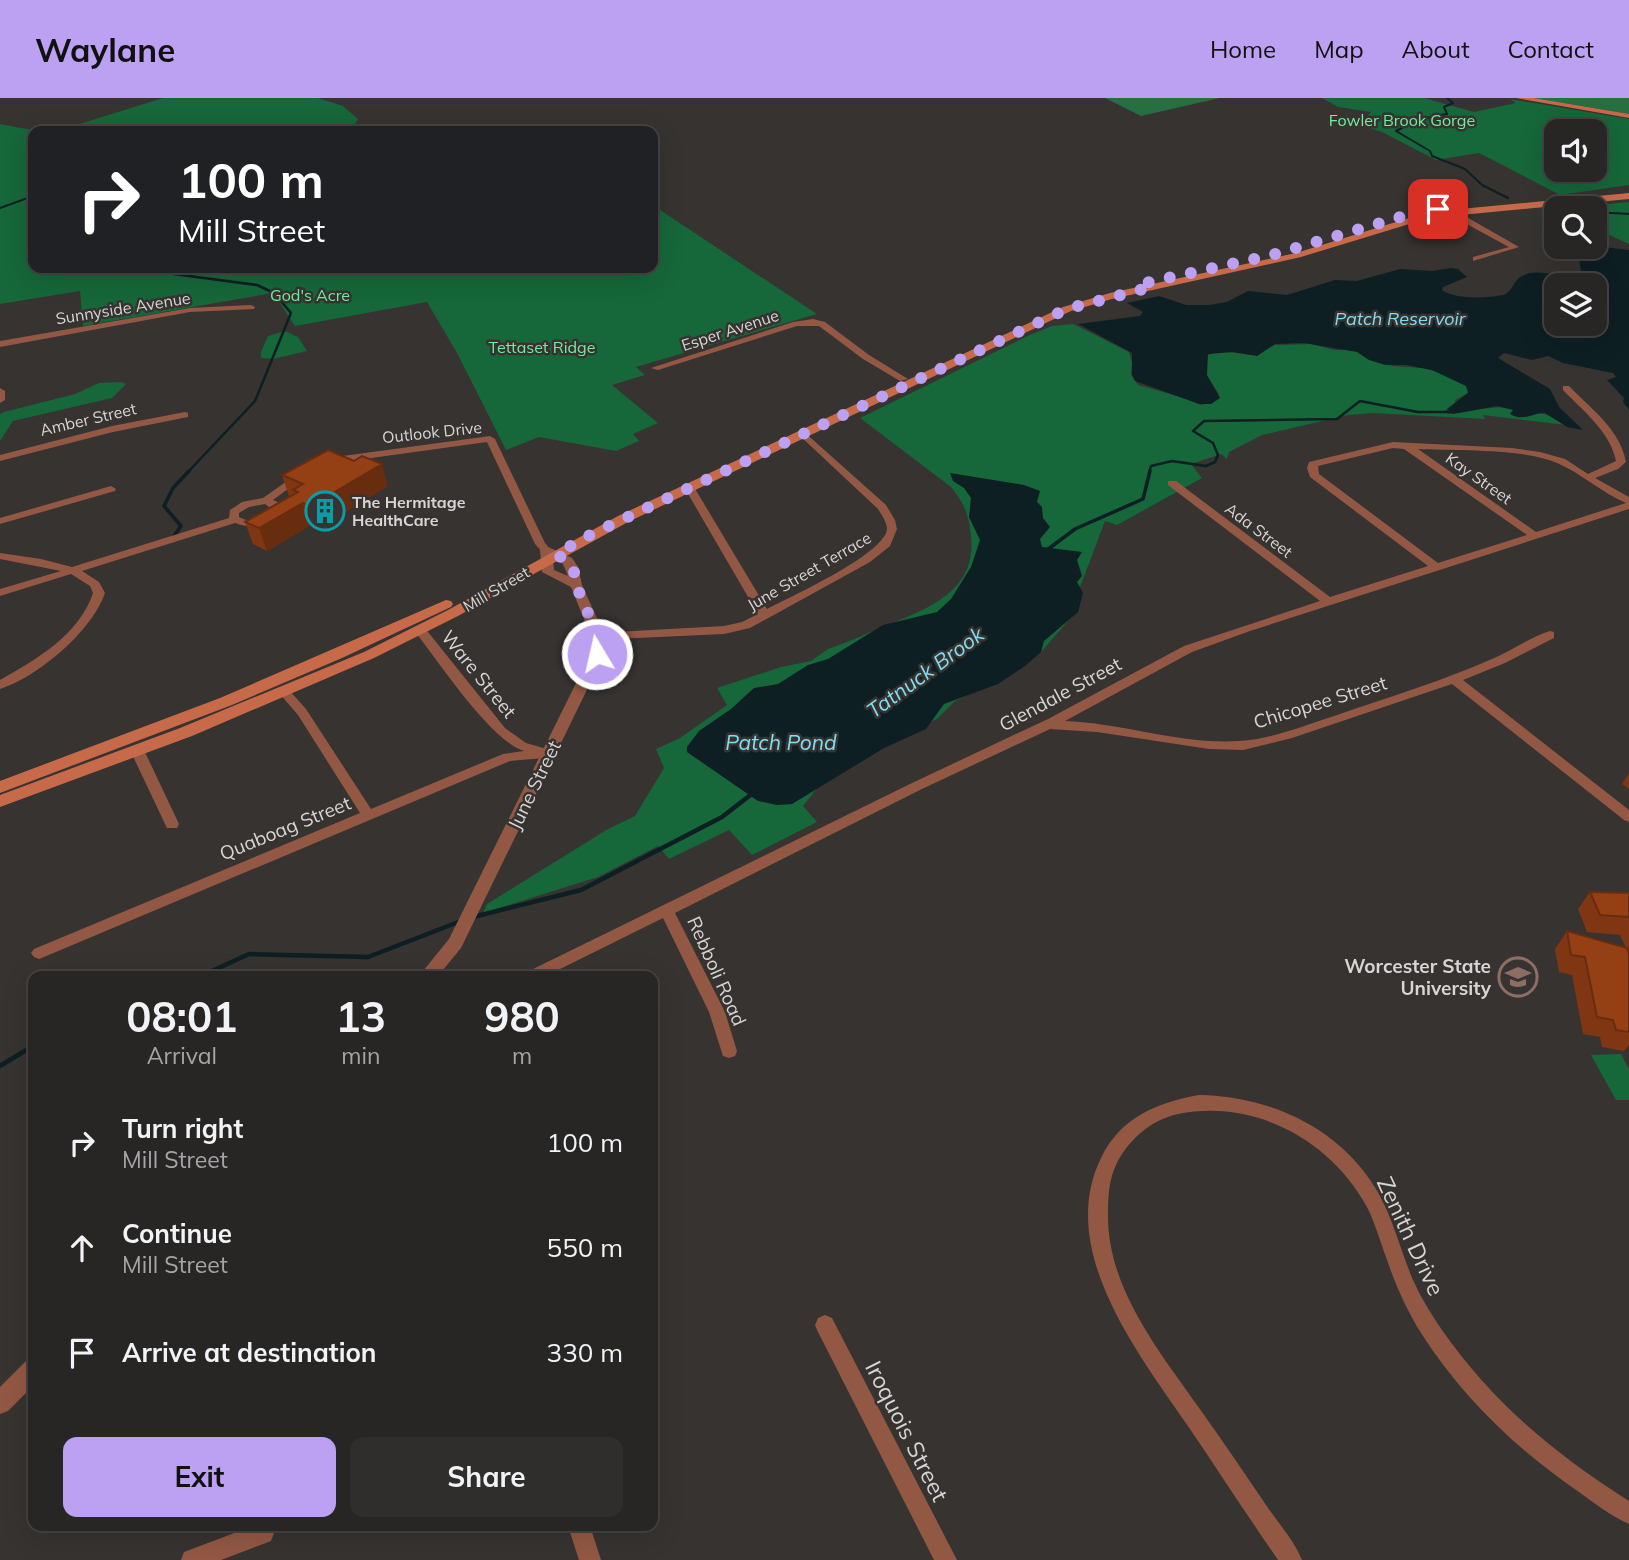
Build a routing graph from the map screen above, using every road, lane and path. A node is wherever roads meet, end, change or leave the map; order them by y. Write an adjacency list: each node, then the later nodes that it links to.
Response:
1 (1520, 98): 2 (main road)
2 (1629, 116)
3 (1629, 191): 7 (main road, Mill Street)
4 (1629, 197): 5 (main road, Mill Street)
5 (1452, 212): 6 (street); 7 (main road, Mill Street)
6 (1476, 259)
7 (1148, 285): 11 (main road, Mill Street); 16 (main road, Mill Street)
8 (251, 307): 9 (street, Sunnyside Avenue)
9 (0, 344)
10 (655, 368): 11 (street, Esper Avenue)
11 (903, 379): 28 (main road, Mill Street)
12 (1566, 388): 19 (street)
13 (0, 391): 14 (street)
14 (0, 400)
15 (185, 415): 18 (street, Amber Street)
16 (802, 433): 21 (main road, Mill Street); 35 (street, June Street Terrace)
17 (1406, 445): 19 (street); 27 (street, Kay Street); 30 (street)
18 (0, 458)
19 (1588, 477): 24 (street)
20 (1172, 483): 34 (street, Ada Street)
21 (689, 487): 28 (main road, Mill Street); 35 (street)
22 (111, 489): 26 (street)
23 (266, 501): 25 (street, Outlook Drive); 25 (street); 28 (street, Outlook Drive)
24 (1629, 503): 27 (street, Glendale Street)
25 (235, 520): 31 (street)
26 (0, 522)
27 (1535, 536): 30 (street, Glendale Street)
28 (550, 554): 32 (street); 32 (street); 36 (main road, Mill Street); 45 (main road, Mill Street)
29 (0, 556): 31 (street)
30 (1436, 567): 34 (street, Glendale Street)
31 (73, 570): 33 (street); 40 (street)
32 (576, 585): 38 (street)
33 (0, 592)
34 (1328, 601): 42 (street, Glendale Street)
35 (765, 616): 38 (street, June Street Terrace)
36 (420, 630): 41 (main road, Mill Street); 44 (street, Ware Street)
37 (1550, 635): 39 (street, Chicopee Street)
38 (597, 638): 44 (street, June Street)
39 (1454, 679): 42 (street, Chicopee Street); 48 (street)
40 (0, 685)
41 (285, 693): 43 (main road, Mill Street); 47 (street)
42 (1048, 725): 50 (street, Glendale Street)
43 (137, 750): 46 (main road, Mill Street); 49 (street)
44 (549, 754): 47 (street, Quaboag Street); 52 (street, June Street)
45 (0, 787)
46 (0, 800)
47 (368, 815): 51 (street, Quaboag Street)
48 (1629, 817)
49 (172, 824)
50 (666, 911): 53 (street, Glendale Street); 54 (street, Rebboli Road)
51 (39, 953)
52 (432, 971)
53 (543, 971)
54 (729, 1051)
55 (825, 1325): 63 (street, Iroquois Street)
56 (28, 1375): 57 (street)
57 (0, 1403)
58 (1629, 1513): 64 (street, Zenith Drive)
59 (581, 1531): 62 (street)
60 (263, 1533): 61 (street)
61 (192, 1560)
62 (590, 1560)
63 (946, 1560)
64 (1291, 1560)

